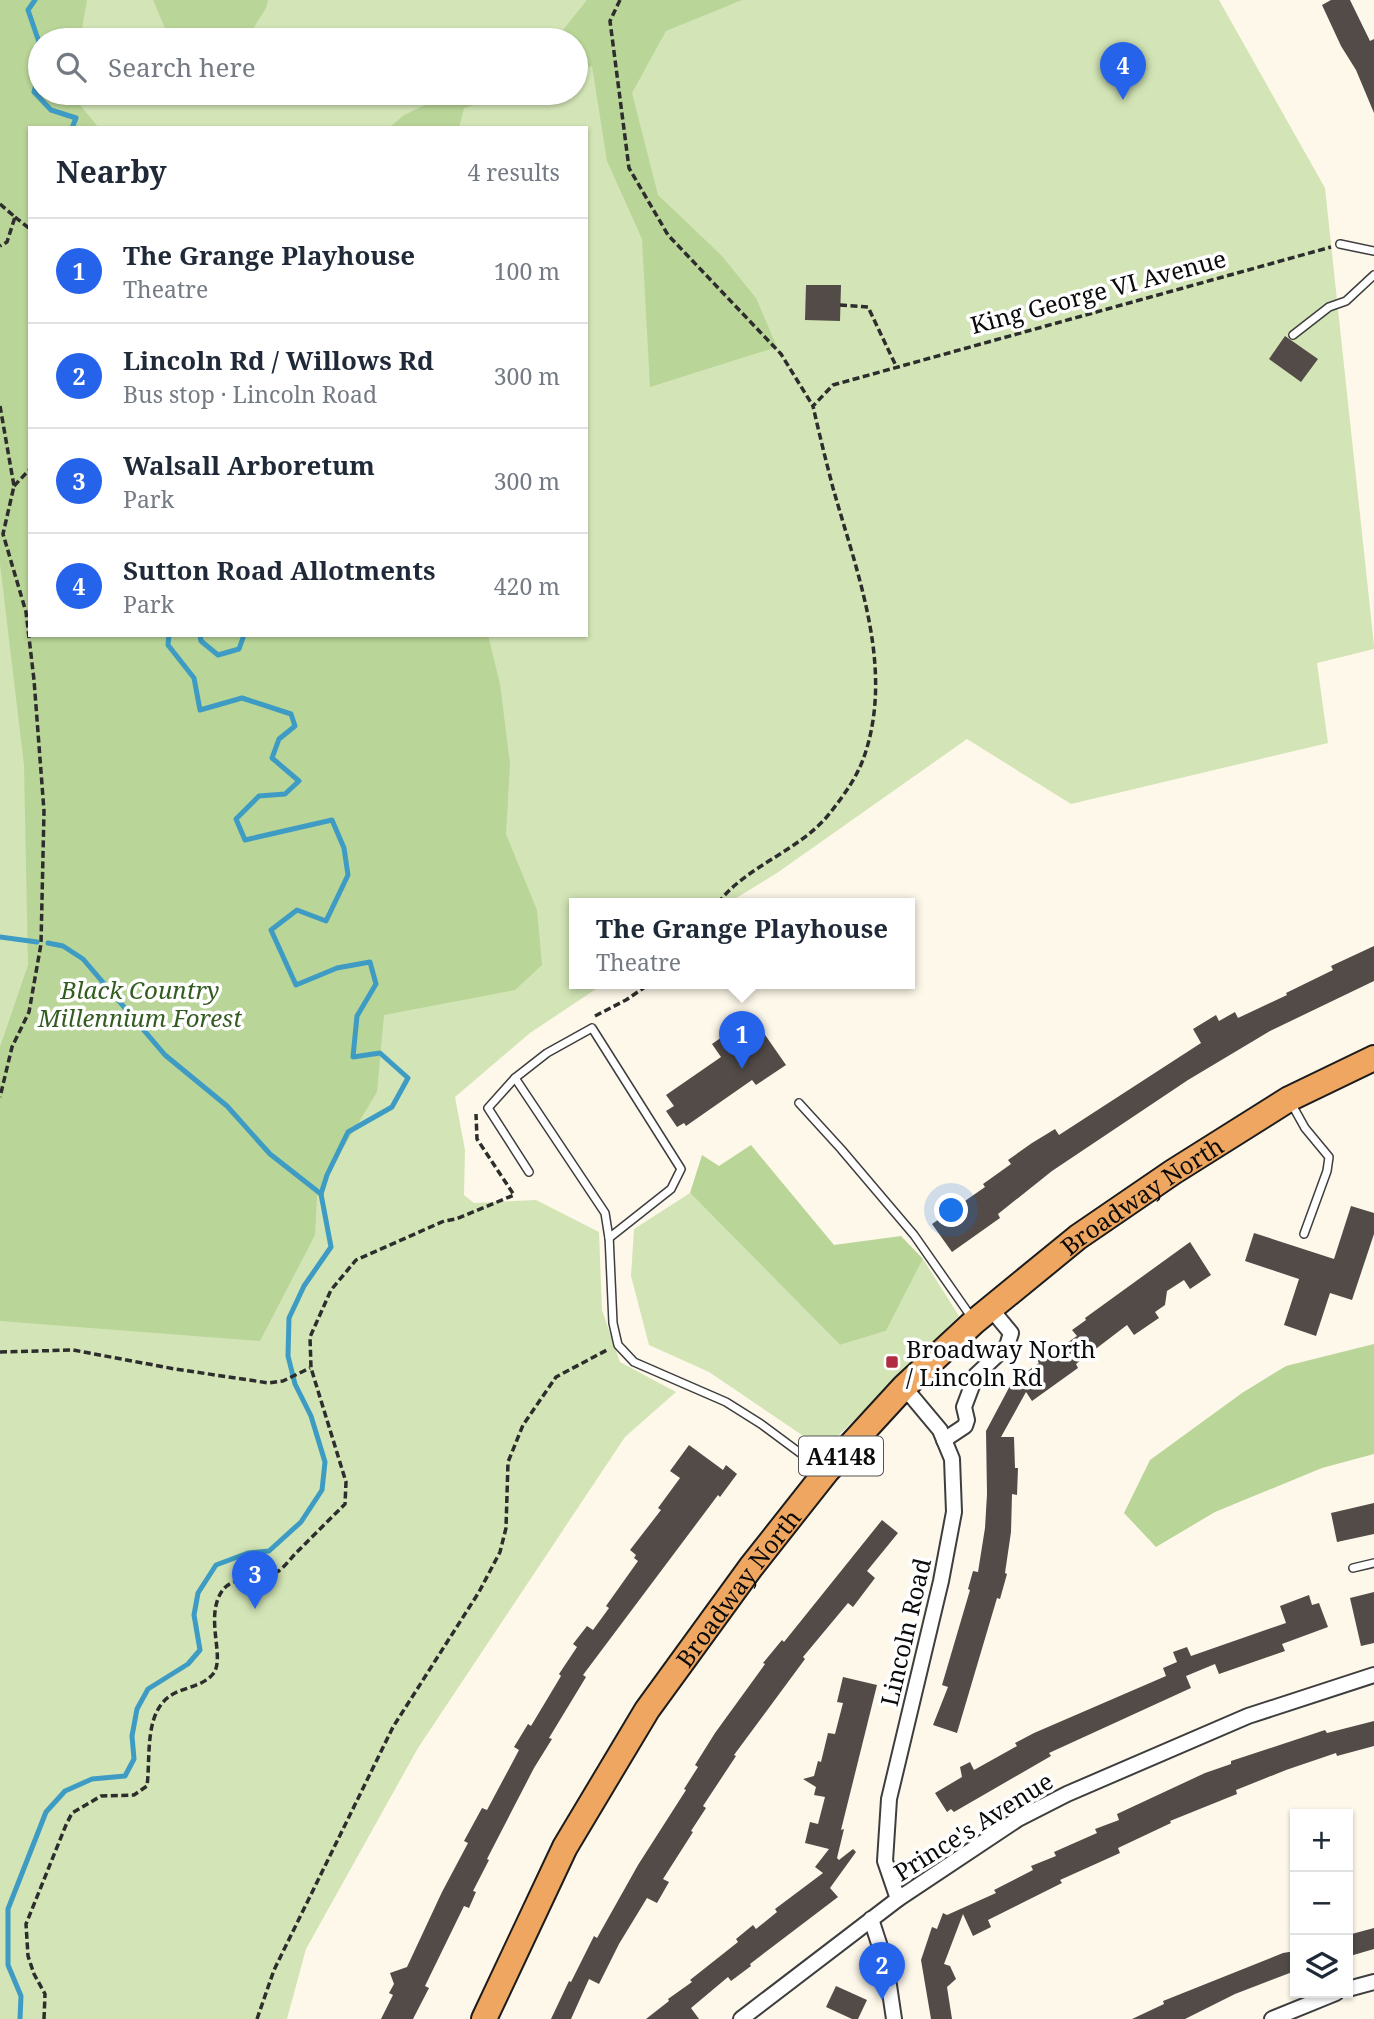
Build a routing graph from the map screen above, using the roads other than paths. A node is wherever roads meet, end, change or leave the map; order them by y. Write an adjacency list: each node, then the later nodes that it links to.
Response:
1 (1340, 244): 2 (lane)
2 (1374, 251)
3 (1374, 275): 4 (lane)
4 (1293, 335)
5 (1374, 1058): 7 (highway, Broadway North / A4148)
6 (515, 1078): 9 (lane); 11 (lane); 11 (lane)
7 (1289, 1099): 10 (lane); 12 (highway, Broadway North / A4148)
8 (799, 1103): 12 (lane)
9 (529, 1172)
10 (1304, 1234)
11 (609, 1235): 15 (lane)
12 (983, 1315): 13 (highway, Broadway North / A4148); 14 (street)
13 (904, 1387): 14 (street, Lincoln Road); 15 (highway, Broadway North / A4148)
14 (944, 1440): 19 (street, Lincoln Road)
15 (826, 1472): 24 (highway, Broadway North / A4148)
16 (1374, 1563): 17 (lane)
17 (1353, 1567)
18 (1374, 1675): 19 (street, Prince's Avenue)
19 (898, 1899): 20 (street, Prince's Avenue)
20 (871, 1919): 25 (street, Prince's Avenue); 26 (street)
21 (1374, 1982): 22 (street)
22 (1353, 1988)
23 (1324, 1998): 27 (street)
24 (484, 2019)
25 (741, 2019)
26 (894, 2019)
27 (1272, 2019)

